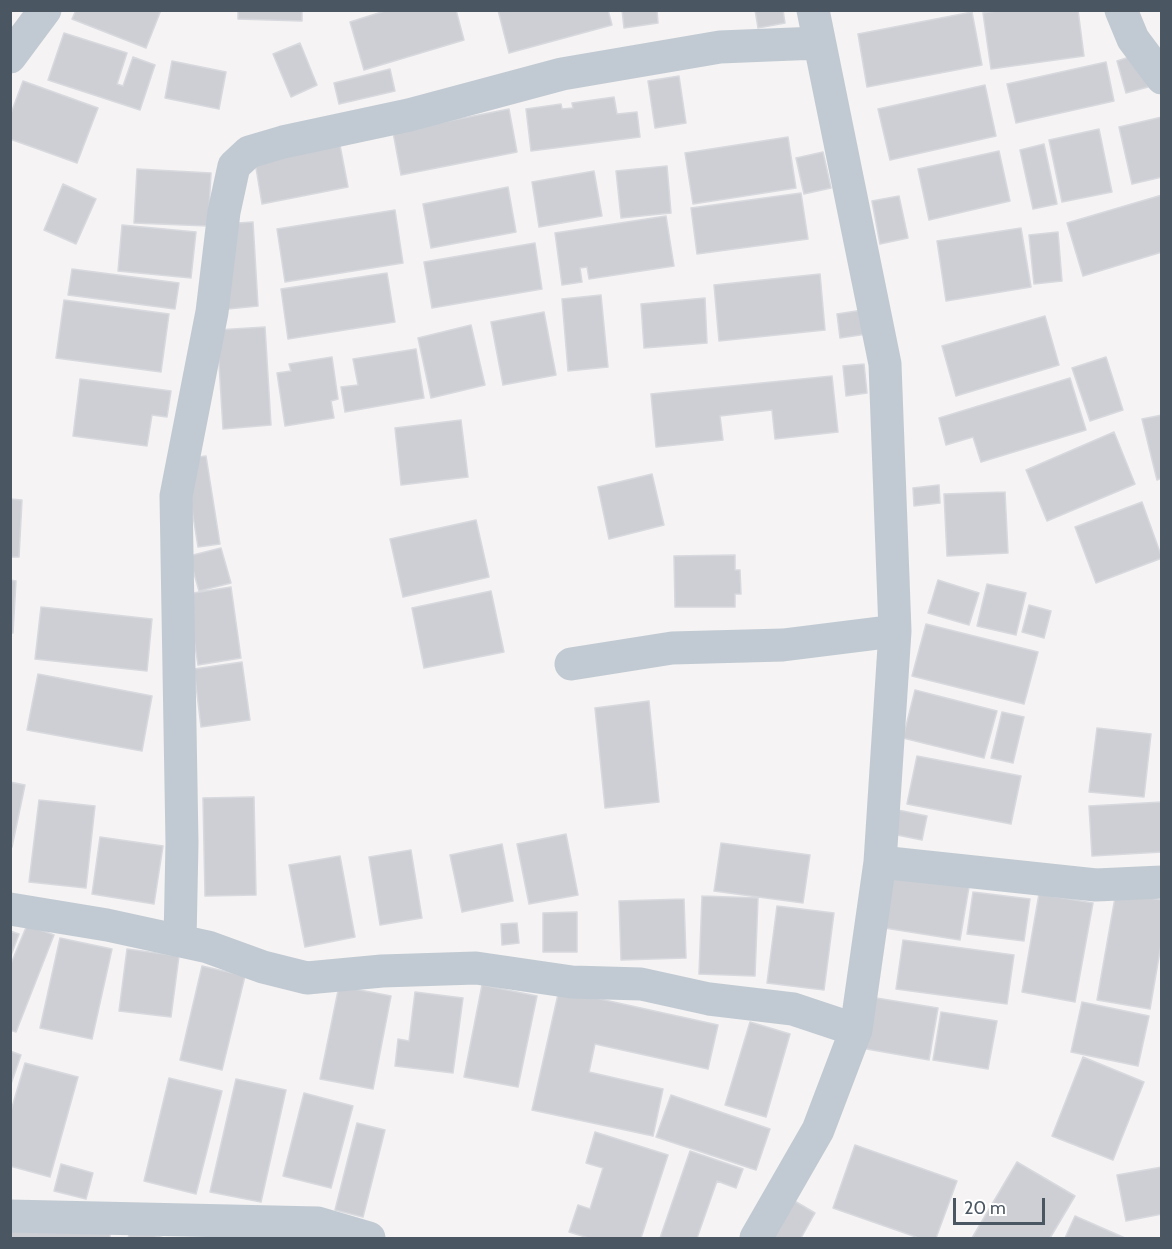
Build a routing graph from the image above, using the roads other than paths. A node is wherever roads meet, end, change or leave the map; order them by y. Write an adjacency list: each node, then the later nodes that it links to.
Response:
1 (45, 10): 5 (street)
2 (813, 10): 4 (street)
3 (1121, 10): 6 (street)
4 (818, 43): 7 (street); 12 (street)
5 (10, 57)
6 (1161, 78)
7 (895, 631): 8 (street); 9 (street)
8 (571, 664)
9 (880, 862): 10 (street); 13 (street)
10 (1161, 882)
11 (10, 909): 12 (street)
12 (180, 941): 13 (street)
13 (856, 1030): 17 (street)
14 (10, 1216): 15 (street)
15 (315, 1231): 16 (street)
16 (369, 1239)
17 (756, 1239)

